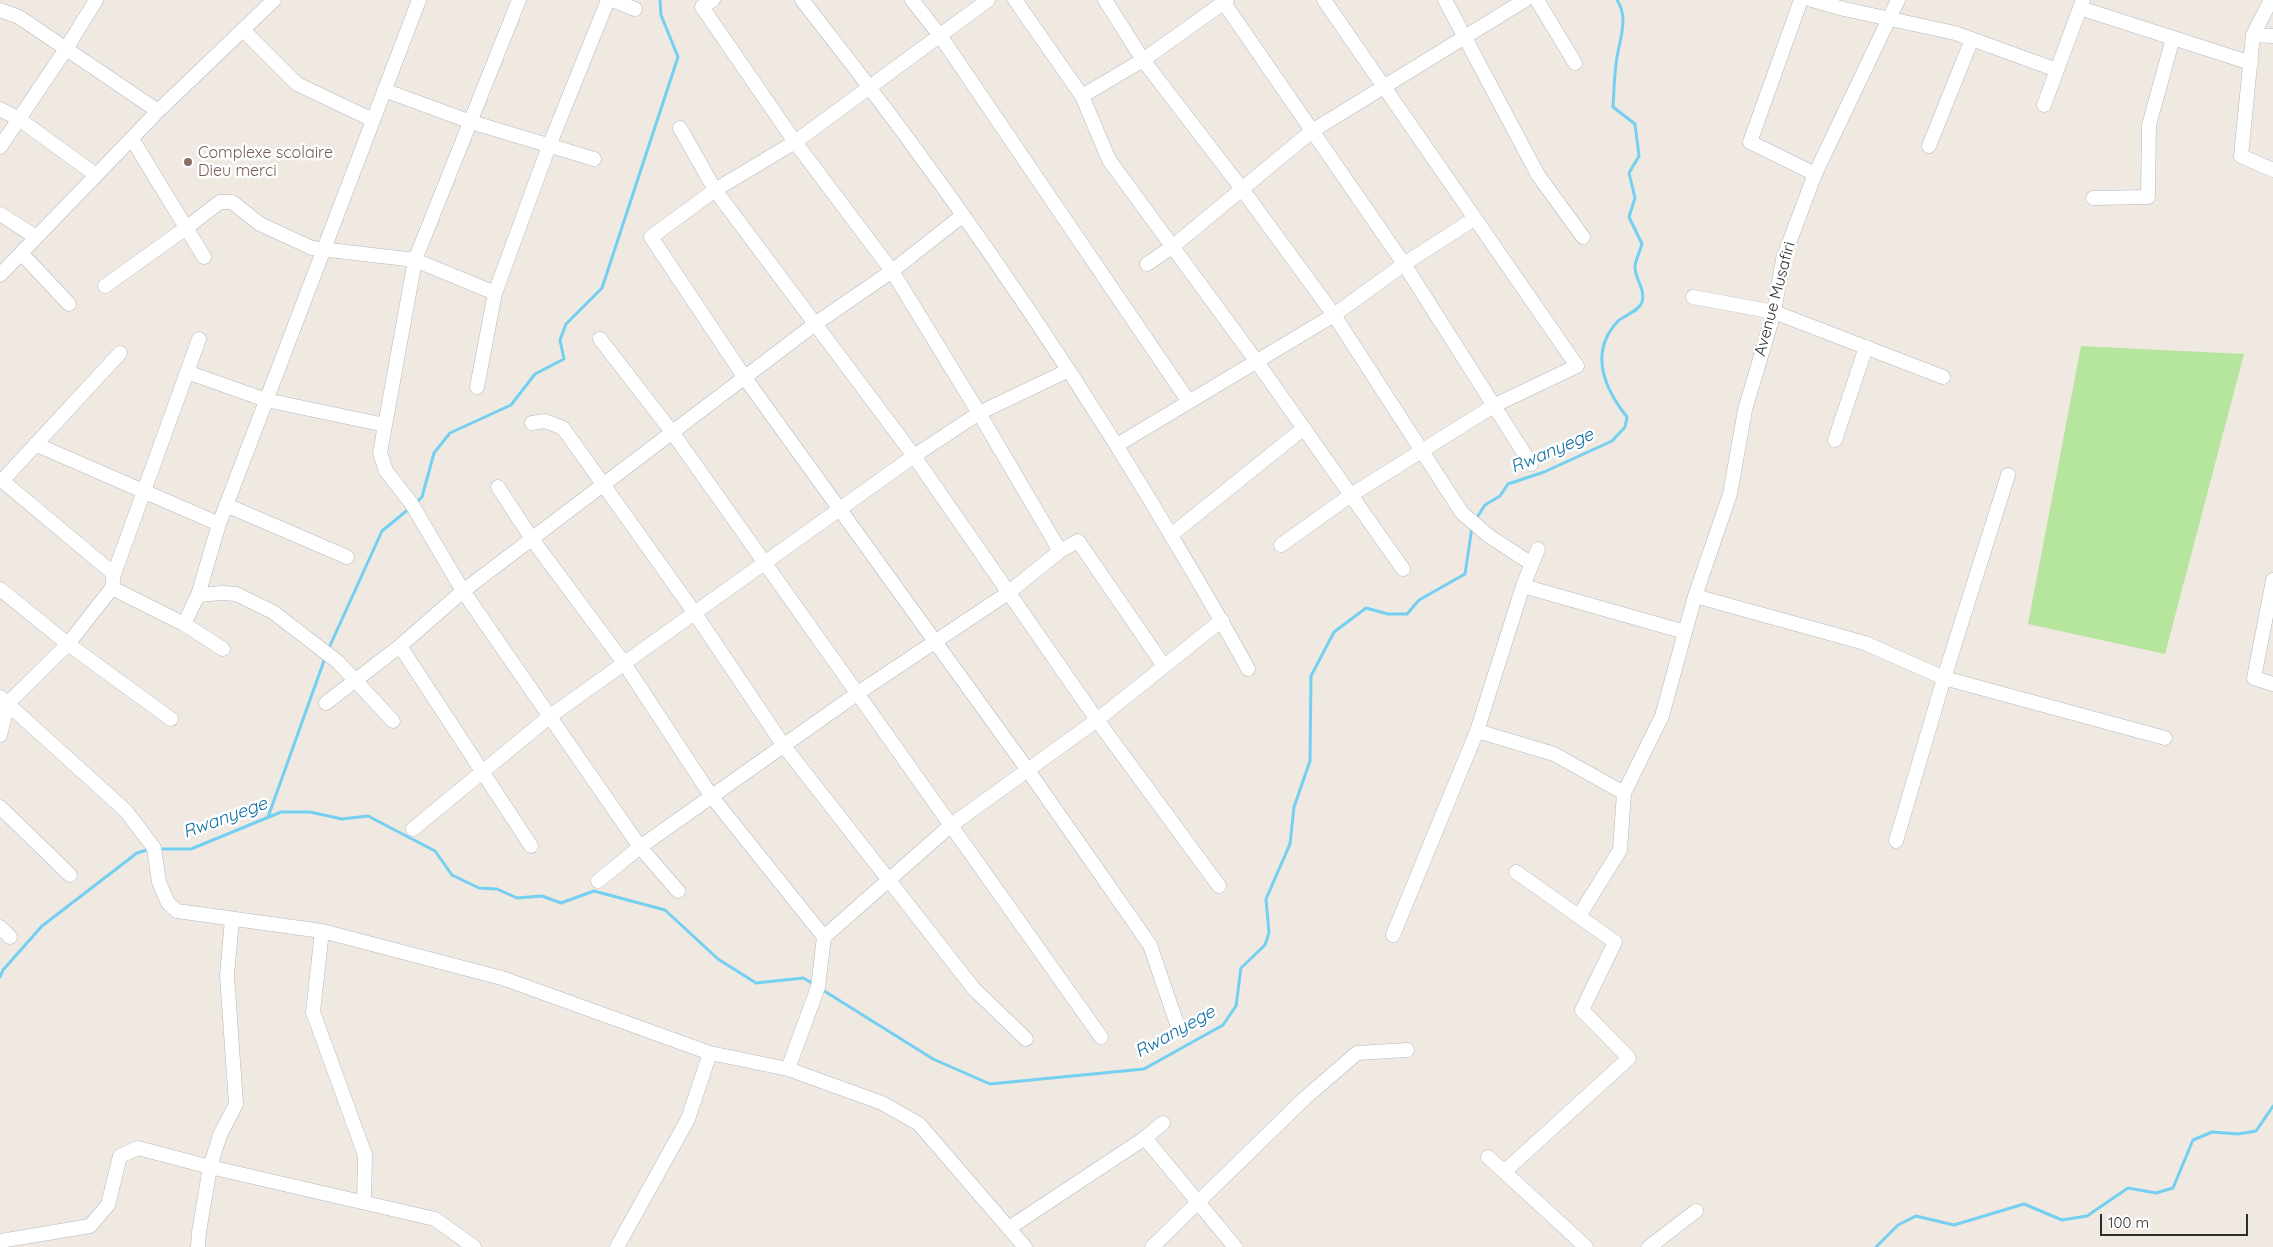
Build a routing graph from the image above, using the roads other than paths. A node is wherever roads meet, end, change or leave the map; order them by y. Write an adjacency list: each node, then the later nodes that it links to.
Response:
1 (96, 0): 33 (street)
2 (274, 0): 26 (street)
3 (419, 0): 40 (street)
4 (519, 0): 47 (street)
5 (608, 0): 53 (street)
6 (612, 0): 23 (street)
7 (713, 0): 51 (street)
8 (802, 0): 38 (street)
9 (912, 0): 28 (street)
10 (988, 0): 28 (street)
11 (1015, 0): 41 (street)
12 (1105, 0): 34 (street)
13 (1324, 0): 39 (street)
14 (1445, 0): 30 (street)
15 (1525, 0): 30 (street)
16 (1537, 0): 35 (street)
17 (1801, 0): 57 (street)
18 (1812, 0): 25 (street)
19 (1898, 0): 25 (street, Avenue Musafiri)
20 (2271, 0): 27 (street)
21 (1224, 1): 34 (street); 49 (street)
22 (2081, 4): 31 (street); 37 (street)
23 (635, 9)
24 (0, 10): 33 (street)
25 (1890, 19): 32 (street); 57 (street, Avenue Musafiri)
26 (243, 30): 44 (street); 46 (street)
27 (2253, 35): 29 (street); 36 (street)
28 (941, 36): 38 (street); 95 (street)
29 (2273, 36)
30 (1465, 38): 39 (street); 67 (street)
31 (2173, 38): 36 (street); 61 (street)
32 (1972, 39): 37 (street); 54 (street)
33 (66, 49): 44 (street); 45 (street)
34 (1143, 60): 41 (street); 59 (street)
35 (1575, 63)
36 (2250, 63): 56 (street)
37 (2057, 70): 42 (street)
38 (871, 87): 51 (street); 63 (street)
39 (1384, 87): 49 (street); 64 (street)
40 (384, 90): 46 (street); 47 (street)
41 (1082, 96): 68 (street)
42 (2044, 105)
43 (0, 109): 45 (street)
44 (158, 111): 50 (street)
45 (19, 119): 52 (street); 58 (street)
46 (373, 120): 69 (street)
47 (470, 122): 53 (street); 72 (street)
48 (680, 128): 60 (street)
49 (1312, 131): 59 (street); 74 (street)
50 (132, 139): 58 (street); 65 (street)
51 (795, 142): 60 (street); 75 (street)
52 (0, 146)
53 (549, 146): 55 (street); 78 (street)
54 (1928, 146)
55 (594, 159)
56 (2273, 170)
57 (1815, 174): 81 (street, Avenue Musafiri)
58 (96, 176): 66 (street)
59 (1242, 189): 68 (street); 82 (street)
60 (715, 190): 83 (street); 92 (street)
61 (2093, 198)
62 (0, 214): 66 (street)
63 (962, 216): 75 (street); 89 (street)
64 (1474, 220): 74 (street); 96 (street)
65 (186, 228): 69 (street); 71 (street); 77 (street)
66 (36, 236): 70 (street)
67 (1583, 237)
68 (1172, 247): 73 (street); 88 (street)
69 (324, 249): 72 (street); 94 (street)
70 (21, 253): 76 (street); 80 (street)
71 (204, 257)
72 (415, 260): 78 (street); 99 (street)
73 (1147, 264)
74 (1404, 264): 82 (street); 96 (street)
75 (892, 271): 83 (street); 97 (street)
76 (0, 275)
77 (105, 286)
78 (495, 293): 93 (street)
79 (1693, 297): 81 (street)
80 (69, 304)
81 (1774, 312): 86 (street); 134 (street, Avenue Musafiri)
82 (1334, 316): 88 (street); 105 (street)
83 (816, 324): 92 (street); 106 (street)
84 (199, 339): 90 (street)
85 (600, 339): 101 (street)
86 (1866, 347): 91 (street); 102 (street)
87 (120, 353): 103 (street)
88 (1257, 362): 95 (street); 100 (street)
89 (1069, 370): 97 (street); 104 (street)
90 (187, 372): 94 (street); 112 (street)
91 (1943, 377)
92 (745, 378): 101 (street); 115 (street)
93 (477, 387)
94 (266, 400): 99 (street); 114 (street)
95 (1188, 402): 104 (street)
96 (1495, 405): 105 (street); 107 (street)
97 (979, 413): 106 (street); 121 (street)
98 (532, 422): 110 (street)
99 (385, 425): 131 (street)
100 (1304, 428): 113 (street); 117 (street)
101 (672, 432): 110 (street); 123 (street)
102 (1834, 440)
103 (35, 444): 109 (street); 112 (street)
104 (1117, 445): 117 (street)
105 (1421, 450): 113 (street); 124 (street)
106 (914, 456): 115 (street); 132 (street)
107 (1531, 464)
108 (2008, 475): 146 (street)
109 (1, 480): 126 (street)
110 (602, 486): 118 (street); 135 (street)
111 (498, 487): 118 (street)
112 (144, 490): 116 (street); 126 (street)
113 (1351, 495): 119 (street); 125 (street)
114 (226, 505): 116 (street); 122 (street)
115 (838, 510): 123 (street); 139 (street)
116 (219, 524): 133 (street)
117 (1171, 535): 136 (street)
118 (532, 540): 131 (street); 143 (street)
119 (1281, 545)
120 (1538, 549): 124 (street)
121 (1060, 551): 132 (street); 144 (street)
122 (347, 557)
123 (764, 562): 135 (street); 149 (street)
124 (1532, 564): 128 (street)
125 (1403, 569)
126 (114, 574): 129 (street)
127 (2273, 580): 148 (street)
128 (1523, 586): 138 (street); 156 (street)
129 (112, 588): 137 (street); 140 (street)
130 (0, 589): 140 (street)
131 (462, 591): 141 (street); 152 (street)
132 (1008, 593): 139 (street); 154 (street)
133 (198, 595): 137 (street); 147 (street)
134 (1694, 596): 138 (street, Avenue Musafiri); 146 (street)
135 (694, 612): 143 (street); 159 (street)
136 (1222, 620): 144 (street); 145 (street)
137 (184, 624): 142 (street)
138 (1685, 632): 162 (street, Avenue Musafiri)
139 (934, 642): 149 (street); 160 (street)
140 (68, 644): 150 (street); 153 (street)
141 (400, 646): 147 (street); 161 (street)
142 (223, 649)
143 (624, 663): 152 (street); 163 (street)
144 (1164, 666): 154 (street)
145 (1248, 669)
146 (1944, 678): 158 (street); 167 (street)
147 (356, 680): 151 (street); 155 (street)
148 (2273, 684)
149 (858, 693): 159 (street); 165 (street)
150 (4, 700): 157 (street); 177 (street)
151 (326, 703)
152 (549, 717): 161 (street); 169 (street)
153 (171, 719)
154 (1097, 720): 160 (street); 174 (street)
155 (393, 722)
156 (1477, 731): 162 (street); 179 (street)
157 (0, 734)
158 (2165, 738)
159 (784, 746): 163 (street); 172 (street)
160 (1027, 769): 165 (street); 181 (street)
161 (483, 772): 166 (street); 168 (street)
162 (1624, 792): 176 (street)
163 (712, 798): 169 (street); 180 (street)
164 (0, 807): 171 (street)
165 (950, 826): 172 (street); 182 (street)
166 (413, 829)
167 (1896, 841)
168 (531, 846)
169 (640, 847): 173 (street); 175 (street)
170 (1516, 872): 176 (street)
171 (70, 875)
172 (889, 880): 180 (street); 183 (street)
173 (598, 881)
174 (1219, 886)
175 (678, 891)
176 (1579, 916): 191 (street)
177 (232, 919): 178 (street); 190 (street)
178 (322, 931): 185 (street); 192 (street)
179 (1393, 935)
180 (824, 937): 186 (street)
181 (1178, 1027)
182 (1101, 1037)
183 (1026, 1039)
184 (1406, 1050): 193 (street)
185 (710, 1053): 186 (street); 199 (street)
186 (788, 1069): 195 (street)
187 (1163, 1123): 188 (street)
188 (1145, 1138): 193 (street); 195 (street)
189 (1488, 1157): 191 (street)
190 (210, 1167): 192 (street); 196 (street); 197 (street)
191 (1504, 1172): 203 (street)
192 (364, 1202): 198 (street)
193 (1198, 1202): 201 (street); 202 (street)
194 (1696, 1211): 204 (street)
195 (1009, 1228): 200 (street)
196 (0, 1241)
197 (198, 1247)
198 (474, 1247)
199 (617, 1247)
200 (1025, 1247)
201 (1152, 1247)
202 (1235, 1247)
203 (1586, 1247)
204 (1649, 1247)

